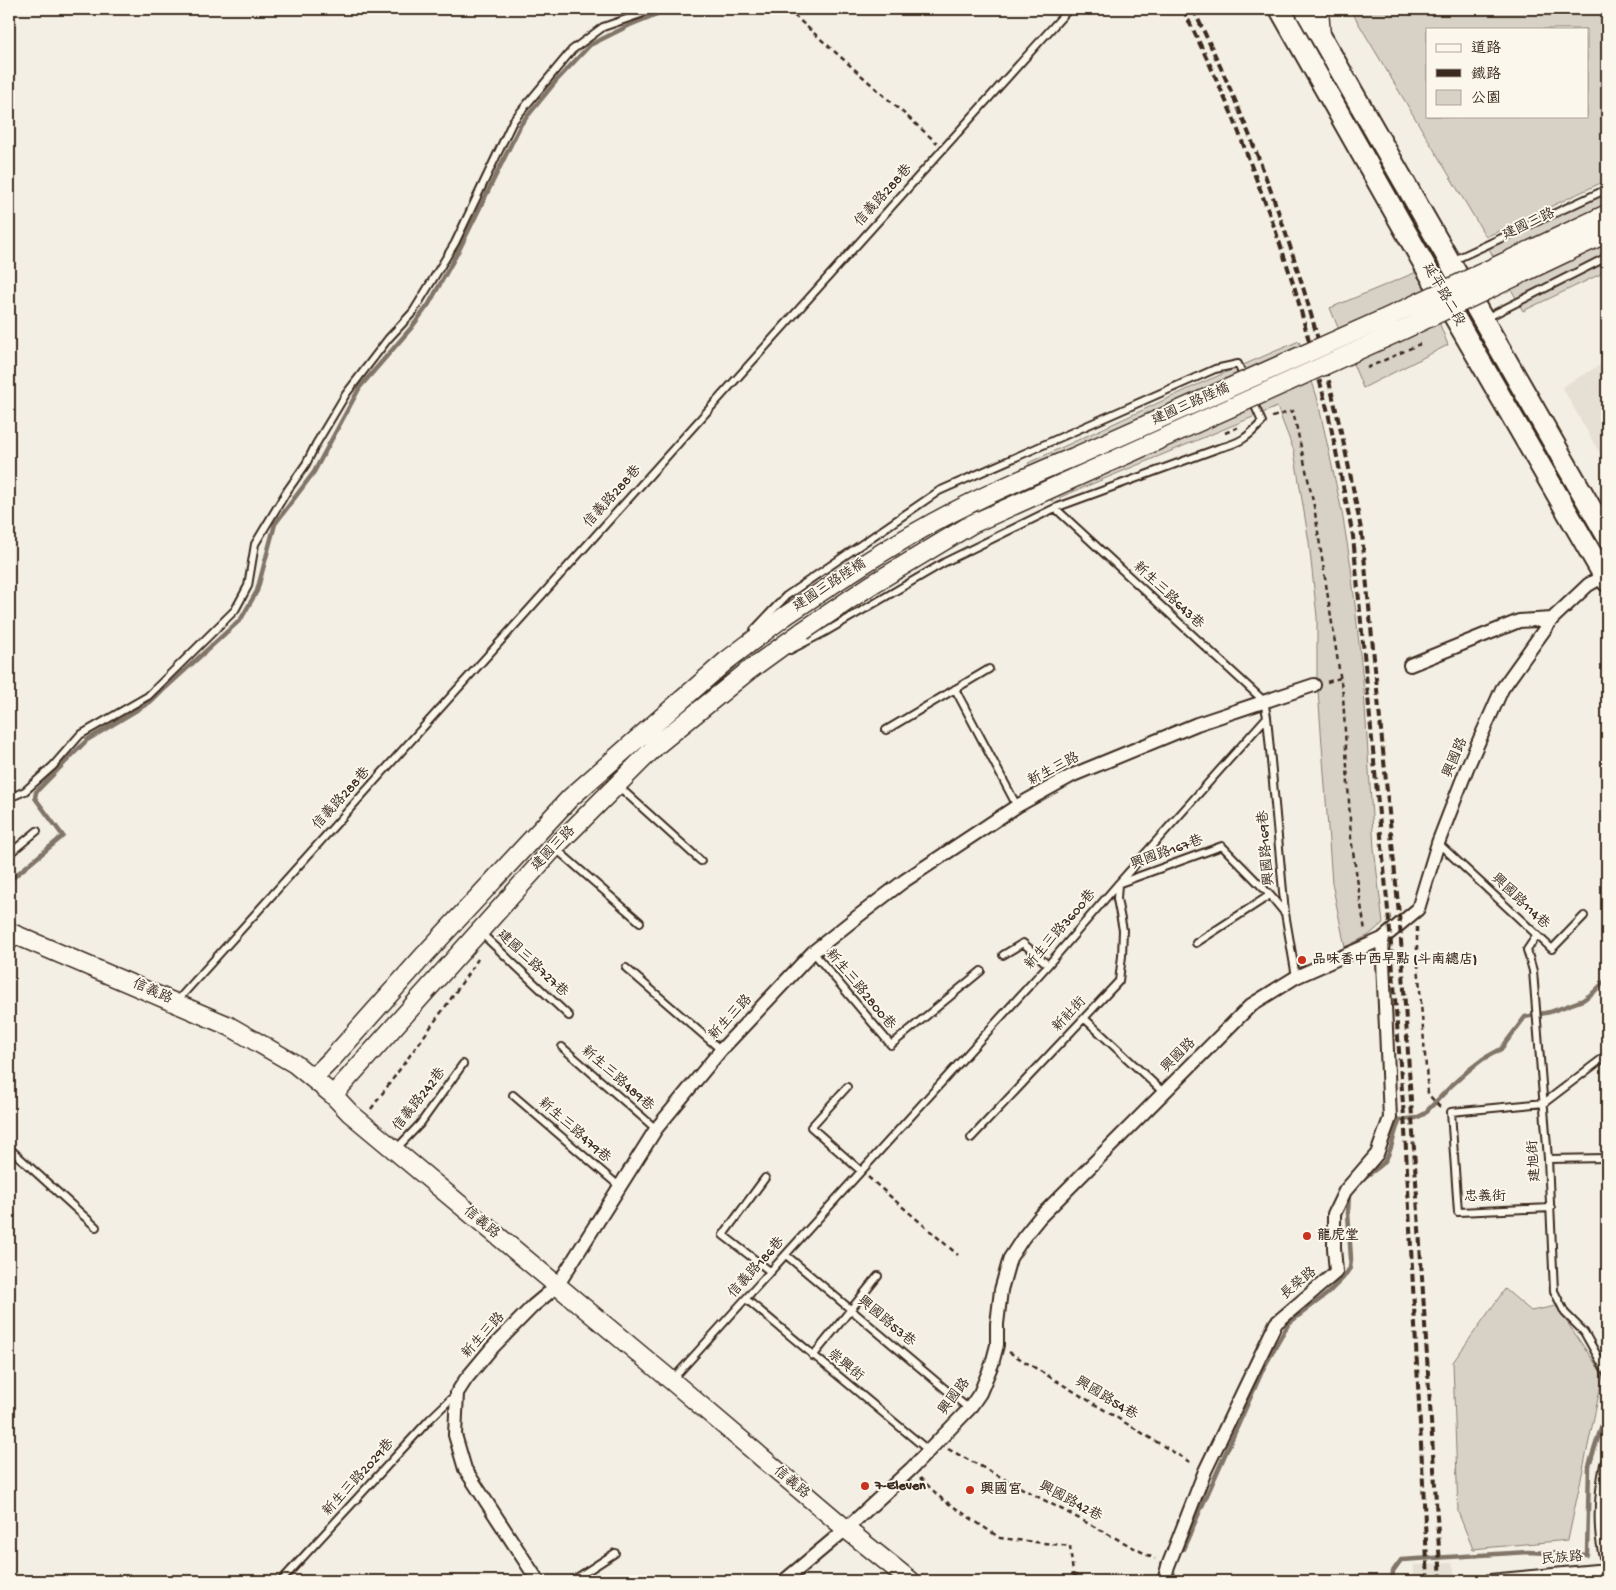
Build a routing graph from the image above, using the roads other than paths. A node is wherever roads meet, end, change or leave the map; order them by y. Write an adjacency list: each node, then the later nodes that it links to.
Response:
1 (647, 9): 29 (lane)
2 (1069, 9): 52 (lane, 信義路288巷)
3 (1280, 9): 15 (main road, 延平路二段)
4 (1305, 9): 6 (main road, 延平路二段)
5 (1319, 9): 6 (street)
6 (1321, 37): 11 (main road, 延平路二段)
7 (1607, 189): 11 (lane, 建國三路)
8 (1607, 214): 16 (street, 建國三路陸橋, bridge)
9 (1607, 233): 18 (street, 建國三路陸橋, bridge)
10 (1607, 257): 12 (lane)
11 (1450, 261): 12 (main road, 延平路二段)
12 (1483, 320): 14 (main road, 延平路二段)
13 (1055, 508): 19 (lane); 22 (lane); 25 (lane, 新生三路643巷)
14 (1607, 536)
15 (1606, 577): 17 (street, 興國路)
16 (785, 616): 19 (street, 建國三路)
17 (1552, 618): 20 (street); 32 (street, 興國路)
18 (803, 631): 22 (street, 建國三路)
19 (726, 661): 59 (street, 建國三路)
20 (1410, 664)
21 (989, 669): 24 (lane)
22 (748, 670): 28 (street, 建國三路)
23 (1314, 685): 25 (street, 新生三路)
24 (955, 689): 27 (lane); 30 (lane)
25 (1264, 701): 26 (lane); 30 (street, 新生三路)
26 (1267, 717): 36 (lane, 新生三路3600巷); 38 (lane, 興國路169巷)
27 (886, 730)
28 (617, 785): 33 (street, 建國三路); 35 (lane)
29 (9, 796)
30 (1017, 806): 46 (street, 新生三路)
31 (37, 830): 34 (lane)
32 (1438, 842): 42 (lane, 興國路114巷); 44 (street, 興國路)
33 (554, 848): 40 (lane); 41 (street, 建國三路)
34 (9, 854)
35 (702, 862)
36 (1118, 884): 37 (lane, 興國路167巷); 48 (lane, 新生三路3600巷); 54 (lane, 新社街)
37 (1270, 895): 38 (lane, 興國路167巷); 45 (lane)
38 (1285, 913): 51 (lane, 興國路169巷)
39 (1584, 916): 42 (lane, 興國路114巷)
40 (640, 922)
41 (479, 932): 53 (lane, 建國三路727巷); 62 (street, 建國三路)
42 (1537, 935): 64 (lane, 建旭街)
43 (12, 939): 52 (street, 信義路)
44 (1382, 939): 51 (street, 興國路); 98 (street, 長榮路)
45 (1196, 943)
46 (813, 952): 50 (lane, 新生三路2800巷); 56 (street, 新生三路)
47 (1003, 955): 48 (lane)
48 (1048, 965): 71 (lane, 新生三路3600巷)
49 (626, 968): 56 (lane)
50 (981, 971)
51 (1296, 977): 61 (street, 興國路)
52 (176, 1003): 59 (street, 信義路)
53 (569, 1016)
54 (1084, 1018): 61 (lane); 66 (lane, 新社街)
55 (562, 1048): 65 (lane, 新生三路489巷)
56 (721, 1050): 65 (street, 新生三路)
57 (1607, 1055): 64 (lane)
58 (464, 1064): 68 (lane, 信義路242巷)
59 (313, 1078): 62 (street, 信義路)
60 (847, 1087): 71 (lane)
61 (1163, 1092): 86 (street, 興國路)
62 (333, 1095): 68 (street, 信義路)
63 (513, 1095): 73 (lane, 新生三路479巷)
64 (1544, 1103): 70 (lane, 建旭街); 74 (lane, 忠義街)
65 (656, 1129): 73 (street, 新生三路)
66 (971, 1138)
67 (9, 1148): 75 (lane)
68 (395, 1150): 79 (street, 信義路)
69 (1607, 1158): 70 (lane)
70 (1548, 1159): 74 (lane, 建旭街)
71 (861, 1171): 76 (lane, 信義路186巷)
72 (765, 1178): 77 (lane)
73 (619, 1186): 79 (street, 新生三路)
74 (1551, 1208): 83 (lane, 建旭街)
75 (96, 1227)
76 (786, 1255): 77 (lane, 信義路186巷); 81 (lane, 興國路53巷)
77 (771, 1272): 80 (lane, 信義路186巷)
78 (878, 1276): 81 (lane)
79 (557, 1286): 84 (street, 信義路); 85 (street, 新生三路)
80 (746, 1299): 82 (lane, 崇興街); 84 (lane, 信義路186巷)
81 (851, 1309): 82 (lane); 86 (lane, 興國路53巷)
82 (813, 1356): 87 (lane, 崇興街)
83 (1607, 1373)
84 (672, 1381): 89 (street, 信義路)
85 (457, 1394): 93 (lane, 新生三路2029巷); 94 (street)
86 (969, 1409): 87 (street, 興國路)
87 (933, 1447): 89 (street, 興國路)
88 (1607, 1464): 91 (street)
89 (846, 1529): 96 (street, 興國路); 97 (street, 信義路)
90 (615, 1553): 95 (lane)
91 (1607, 1561)
92 (1607, 1570): 99 (street, 民族路)
93 (281, 1581)
94 (538, 1581)
95 (572, 1581)
96 (784, 1581)
97 (911, 1581)
98 (1164, 1581)
99 (1490, 1581)

